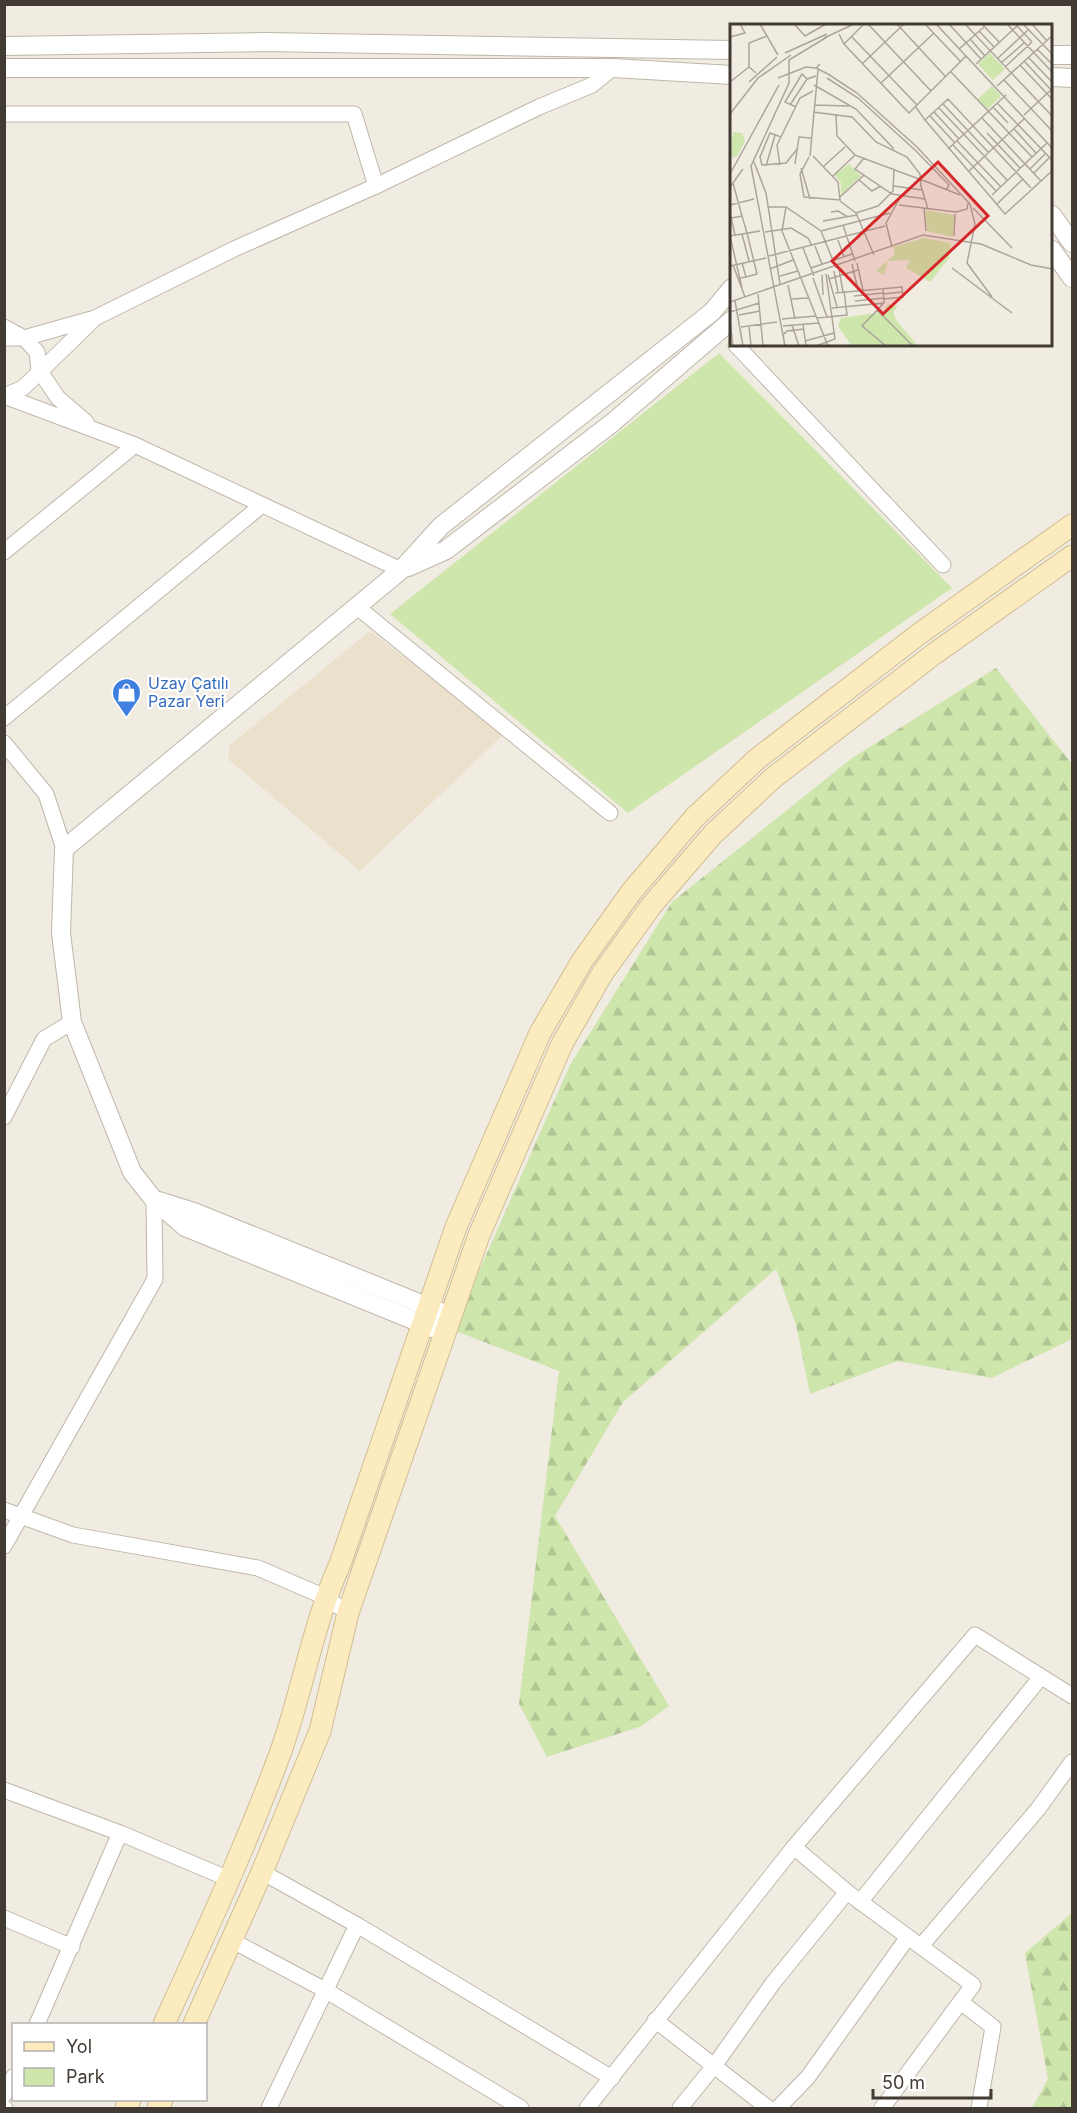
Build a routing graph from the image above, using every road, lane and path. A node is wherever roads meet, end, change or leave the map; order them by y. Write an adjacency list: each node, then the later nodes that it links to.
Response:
1 (4, 46): 2 (street)
2 (730, 50)
3 (1053, 55): 4 (street)
4 (1072, 55)
5 (4, 68): 6 (street)
6 (613, 68): 7 (street); 11 (street)
7 (728, 76)
8 (1053, 77): 9 (street)
9 (1072, 78)
10 (4, 114): 11 (street)
11 (376, 186): 17 (street)
12 (1053, 216): 13 (street)
13 (1072, 243)
14 (1053, 251): 15 (street)
15 (1072, 278)
16 (730, 290): 32 (street)
17 (95, 318): 20 (street); 23 (street)
18 (4, 327): 20 (street)
19 (729, 330): 32 (street)
20 (24, 338): 21 (street); 23 (street)
21 (4, 339)
22 (737, 346): 31 (street)
23 (39, 370): 24 (street); 25 (street)
24 (4, 396): 25 (street)
25 (93, 428): 26 (street)
26 (135, 445): 27 (street); 29 (street)
27 (262, 505): 32 (street); 34 (street)
28 (1072, 525): 41 (main road)
29 (4, 552)
30 (1072, 556): 42 (main road)
31 (943, 565)
32 (401, 570): 33 (street)
33 (356, 606): 36 (street); 37 (street)
34 (4, 718)
35 (4, 743): 37 (street)
36 (610, 813)
37 (64, 849): 38 (street)
38 (72, 1022): 39 (street); 40 (street)
39 (4, 1117)
40 (154, 1200): 41 (street); 44 (street)
41 (426, 1315): 42 (street); 46 (main road)
42 (448, 1324): 47 (main road)
43 (4, 1510): 44 (street)
44 (21, 1518): 45 (street); 46 (street)
45 (4, 1546)
46 (325, 1597): 47 (street); 55 (main road)
47 (348, 1613): 54 (main road)
48 (1040, 1678): 49 (street); 53 (street); 57 (street)
49 (1072, 1696)
50 (1072, 1762): 62 (street)
51 (4, 1790): 52 (street)
52 (120, 1833): 55 (street); 63 (street)
53 (794, 1847): 56 (street); 66 (street)
54 (262, 1872): 59 (street); 61 (main road)
55 (229, 1880): 68 (main road)
56 (847, 1892): 57 (street); 70 (street)
57 (860, 1902): 60 (street)
58 (4, 1918): 63 (street)
59 (357, 1925): 64 (street); 71 (street)
60 (908, 1937): 62 (street); 79 (street)
61 (231, 1940): 64 (street); 69 (main road)
62 (921, 1946): 65 (street)
63 (72, 1947): 67 (street)
64 (325, 1990): 74 (street); 75 (street)
65 (962, 2003): 80 (street); 81 (street)
66 (655, 2020): 70 (street); 71 (street)
67 (38, 2023)
68 (165, 2023)
69 (195, 2023)
70 (714, 2066): 77 (street); 78 (street)
71 (612, 2078): 76 (street)
72 (12, 2080): 73 (street)
73 (4, 2095)
74 (269, 2109)
75 (521, 2109)
76 (587, 2109)
77 (680, 2109)
78 (768, 2109)
79 (778, 2109)
80 (882, 2109)
81 (979, 2109)

